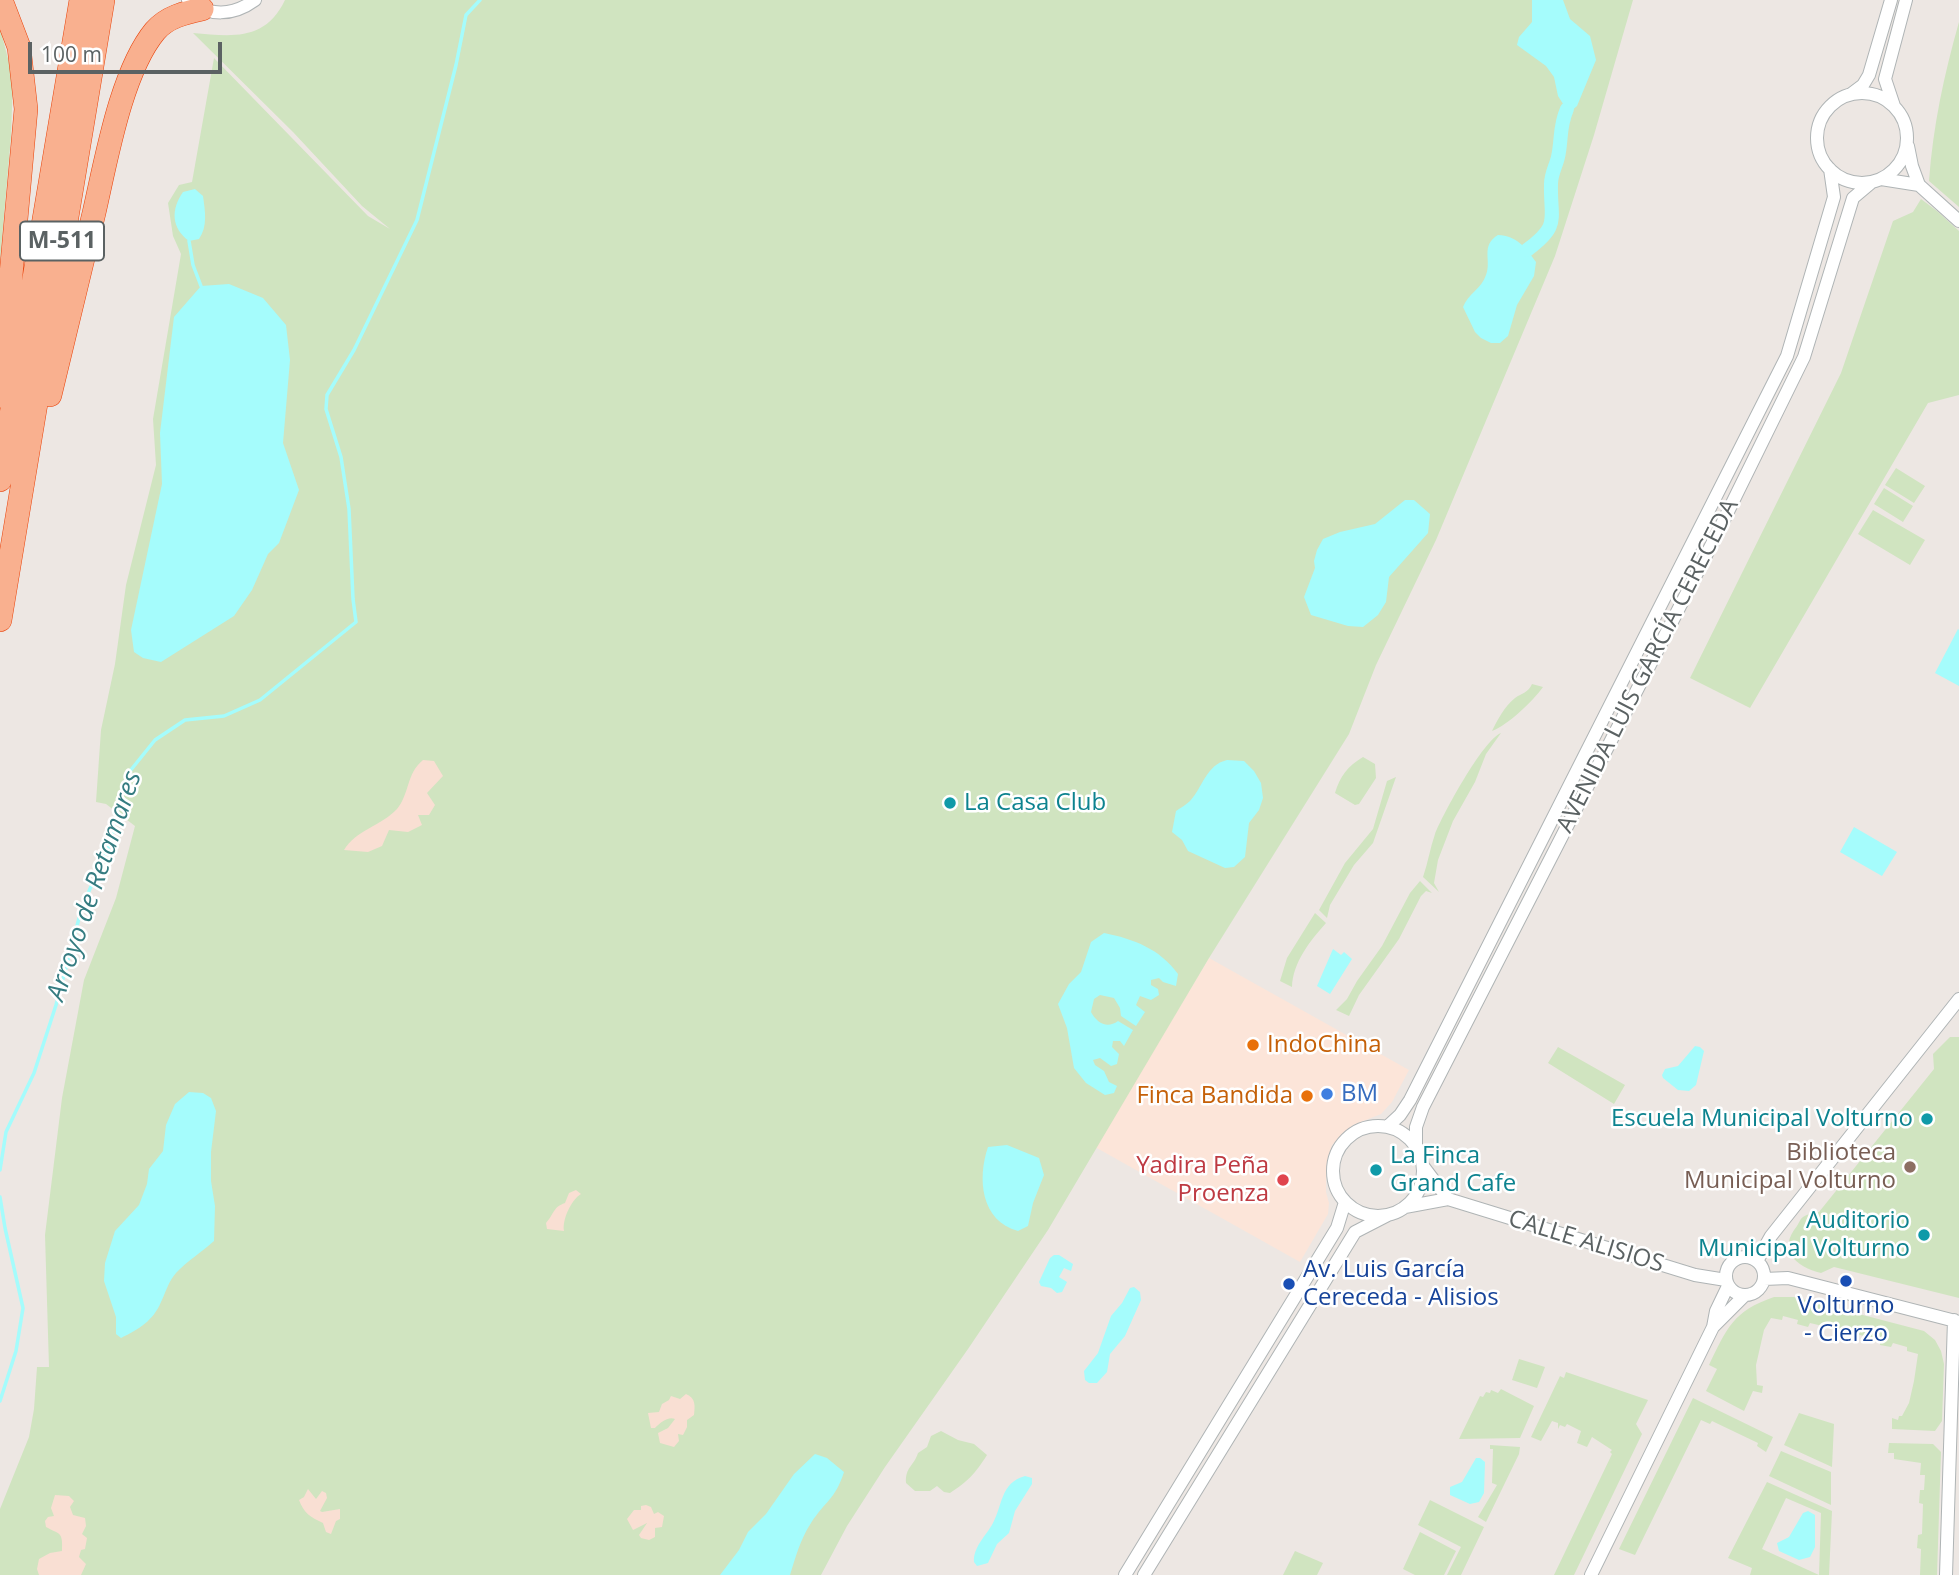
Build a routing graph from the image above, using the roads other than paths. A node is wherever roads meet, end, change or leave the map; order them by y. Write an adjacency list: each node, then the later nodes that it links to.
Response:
1 (1, 0): 15 (highway)
2 (81, 0): 16 (highway, M-511)
3 (103, 0): 17 (highway, M-511)
4 (255, 0): 7 (street)
5 (1891, 0): 8 (street)
6 (1906, 0): 9 (street)
7 (195, 5): 17 (highway)
8 (1850, 94): 9 (street); 11 (street)
9 (1894, 106): 10 (street)
10 (1907, 141): 12 (street); 13 (street)
11 (1830, 169): 12 (street); 20 (street, AVENIDA LUIS GARCÍA CERECEDA)
12 (1877, 180): 13 (street); 21 (street, AVENIDA LUIS GARCÍA CERECEDA)
13 (1919, 185): 14 (street)
14 (1959, 220)
15 (0, 396)
16 (0, 478)
17 (24, 482): 18 (highway, M-511)
18 (0, 620)
19 (1958, 1003): 27 (street)
20 (1387, 1127): 21 (street); 24 (street)
21 (1416, 1148): 22 (street)
22 (1422, 1166): 23 (street); 25 (street)
23 (1448, 1199): 25 (street, CALLE ALISIOS); 29 (street, CALLE ALISIOS)
24 (1345, 1202): 26 (street); 33 (street)
25 (1405, 1207): 26 (street)
26 (1388, 1215): 34 (street)
27 (1757, 1261): 28 (street); 29 (street)
28 (1764, 1279): 30 (street); 31 (street)
29 (1727, 1283): 30 (street); 32 (street)
30 (1744, 1296): 32 (street)
31 (1956, 1321): 36 (street)
32 (1713, 1327): 35 (street)
33 (1125, 1575)
34 (1144, 1575)
35 (1591, 1575)
36 (1946, 1575)

